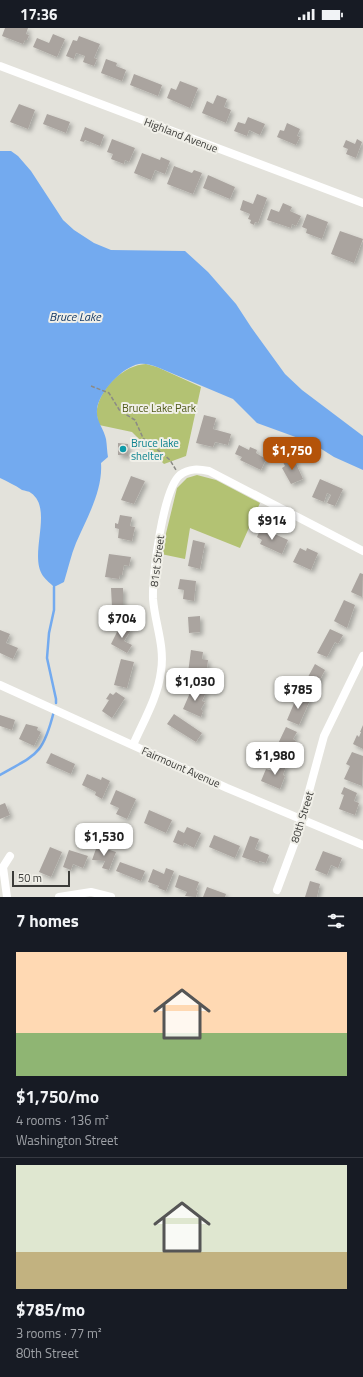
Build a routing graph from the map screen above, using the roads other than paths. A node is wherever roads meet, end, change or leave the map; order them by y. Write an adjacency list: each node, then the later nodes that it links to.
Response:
1 (0, 66): 2 (street, Highland Avenue)
2 (363, 203)
3 (363, 551): 6 (street, 81st Street)
4 (363, 656): 7 (street, 80th Street)
5 (0, 685): 6 (street, Fairmount Avenue)
6 (133, 745): 7 (street, Fairmount Avenue)
7 (301, 820): 8 (street, Fairmount Avenue); 10 (street, 80th Street)
8 (363, 844)
9 (10, 856): 11 (street)
10 (277, 890)
11 (7, 897)
12 (59, 897): 13 (street)
13 (111, 897)

